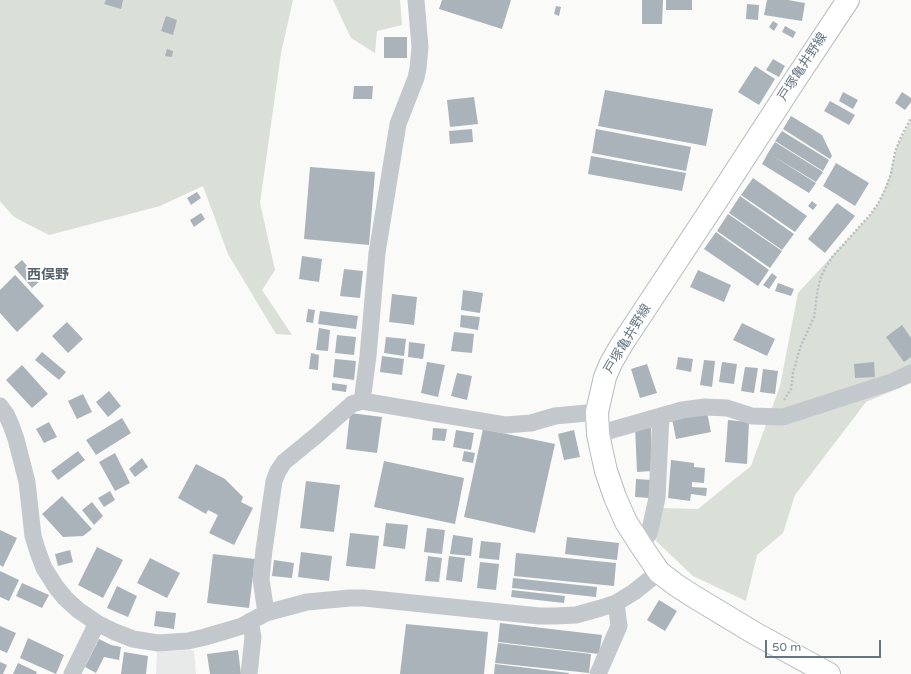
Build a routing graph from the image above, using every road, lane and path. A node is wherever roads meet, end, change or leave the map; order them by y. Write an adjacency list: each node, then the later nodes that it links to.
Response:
1 (416, 0): 6 (street)
2 (848, 0): 8 (main road, 戸塚亀井野線)
3 (911, 118): 5 (path)
4 (911, 373): 9 (street)
5 (791, 389)
6 (362, 401): 8 (street); 14 (street)
7 (0, 406): 16 (street)
8 (597, 412): 10 (main road, 戸塚亀井野線)
9 (662, 416): 10 (street); 11 (street)
10 (598, 434): 11 (main road, 戸塚亀井野線)
11 (640, 544): 12 (main road, 戸塚亀井野線)
12 (659, 572): 13 (street); 20 (main road, 戸塚亀井野線)
13 (616, 603): 14 (street); 19 (street)
14 (266, 613): 15 (street)
15 (250, 621): 16 (street); 18 (street)
16 (97, 623): 17 (street)
17 (72, 674)
18 (250, 674)
19 (598, 674)
20 (829, 674)

